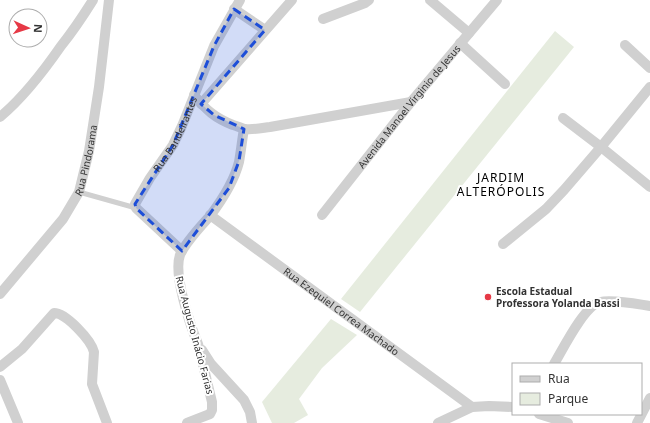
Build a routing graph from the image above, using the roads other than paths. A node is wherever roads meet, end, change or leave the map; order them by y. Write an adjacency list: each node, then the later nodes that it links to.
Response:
1 (93, 0): 20 (street)
2 (110, 0): 25 (street, Rua Pindorama)
3 (240, 0): 8 (street, Rua Bandeirantes)
4 (292, 0): 10 (street)
5 (370, 0): 9 (street)
6 (430, 0): 11 (street)
7 (497, 0): 11 (street, Avenida Manoel Virginio de Jesus)
8 (234, 9): 10 (street); 17 (street, Rua Bandeirantes)
9 (323, 19)
10 (265, 30): 19 (street)
11 (469, 33): 12 (street, Avenida Manoel Virginio de Jesus)
12 (460, 44): 15 (street); 18 (street, Avenida Manoel Virginio de Jesus)
13 (625, 45): 14 (street)
14 (650, 68)
15 (506, 84)
16 (650, 87): 23 (street)
17 (194, 95): 19 (street); 26 (street, Rua Bandeirantes)
18 (411, 102): 22 (street); 28 (street, Avenida Manoel Virginio de Jesus)
19 (201, 104): 22 (street)
20 (0, 117)
21 (563, 118): 23 (street)
22 (244, 129): 27 (street, Rua Augusto Inácio Farias)
23 (601, 147): 24 (street); 29 (street)
24 (650, 187)
25 (79, 192): 26 (lane); 31 (street, Rua Pindorama)
26 (136, 208): 30 (street)
27 (210, 215): 30 (street, Rua Augusto Inácio Farias); 38 (street, Rua Ezequiel Correa Machado)
28 (322, 215)
29 (503, 244)
30 (182, 251): 33 (street, Rua Augusto Inácio Farias)
31 (0, 294)
32 (650, 306): 34 (street)
33 (198, 344): 44 (street, Rua Augusto Inácio Farias); 45 (street)
34 (555, 363)
35 (0, 367): 43 (street)
36 (0, 380): 42 (street)
37 (650, 398): 40 (street)
38 (472, 407): 39 (street); 46 (street)
39 (512, 407)
40 (642, 413)
41 (542, 415): 47 (street)
42 (18, 423)
43 (106, 423)
44 (187, 423)
45 (252, 423)
46 (438, 423)
47 (568, 423)

